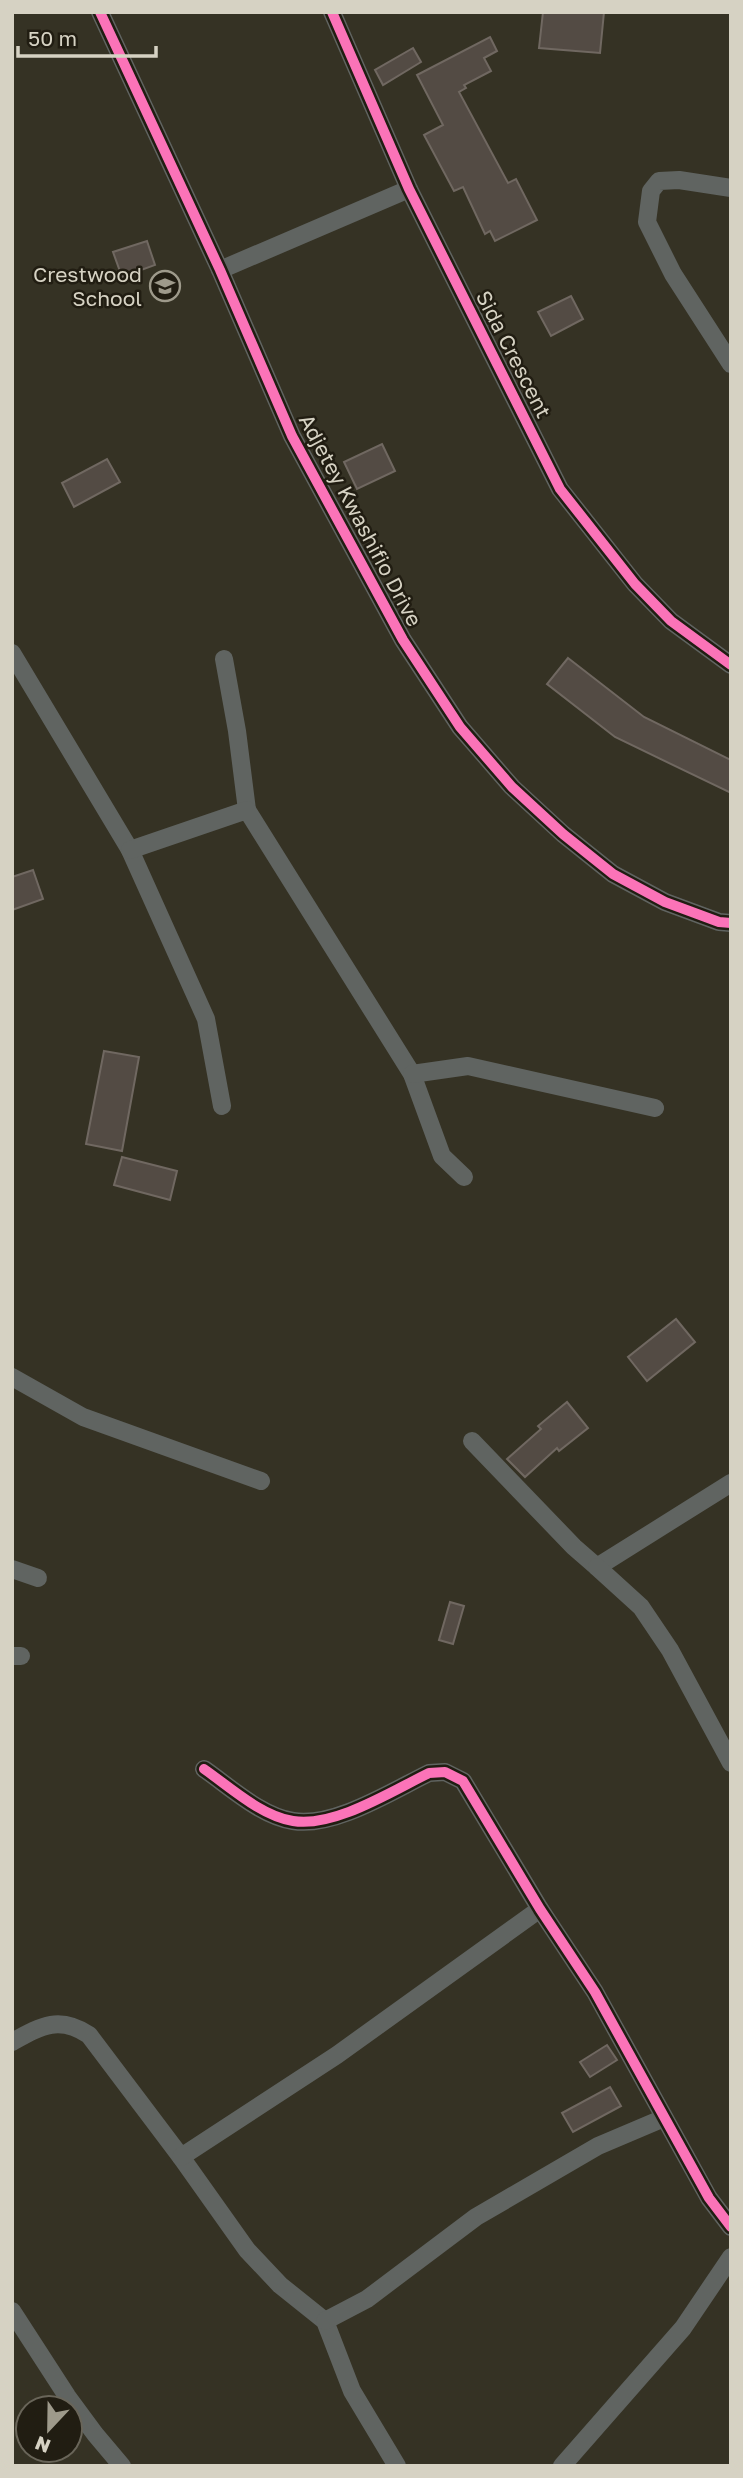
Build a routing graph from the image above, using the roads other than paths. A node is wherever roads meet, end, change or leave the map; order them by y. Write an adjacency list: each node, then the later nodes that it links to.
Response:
1 (100, 12): 5 (street, Adjetey Kwashifio Drive)
2 (332, 12): 4 (street, Sida Crescent)
3 (731, 188): 6 (street)
4 (410, 189): 5 (street); 9 (street, Sida Crescent)
5 (220, 270): 12 (street, Adjetey Kwashifio Drive)
6 (731, 364)
7 (12, 653): 11 (street)
8 (224, 659): 10 (street)
9 (731, 665)
10 (247, 810): 11 (street); 13 (street)
11 (130, 850): 14 (street)
12 (731, 923)
13 (412, 1074): 15 (street); 16 (street)
14 (222, 1106)
15 (655, 1108)
16 (464, 1177)
17 (12, 1377): 19 (street)
18 (472, 1441): 21 (street)
19 (261, 1482)
20 (731, 1483): 21 (street)
21 (597, 1567): 24 (street)
22 (12, 1569): 23 (street)
23 (38, 1578)
24 (731, 1763)
25 (204, 1769): 26 (street)
26 (540, 1909): 28 (street); 29 (street)
27 (12, 2042): 29 (street)
28 (664, 2118): 30 (street); 33 (street)
29 (181, 2157): 33 (street)
30 (731, 2227)
31 (731, 2257): 36 (street)
32 (12, 2311): 34 (street)
33 (325, 2321): 35 (street)
34 (122, 2466)
35 (397, 2466)
36 (562, 2466)

